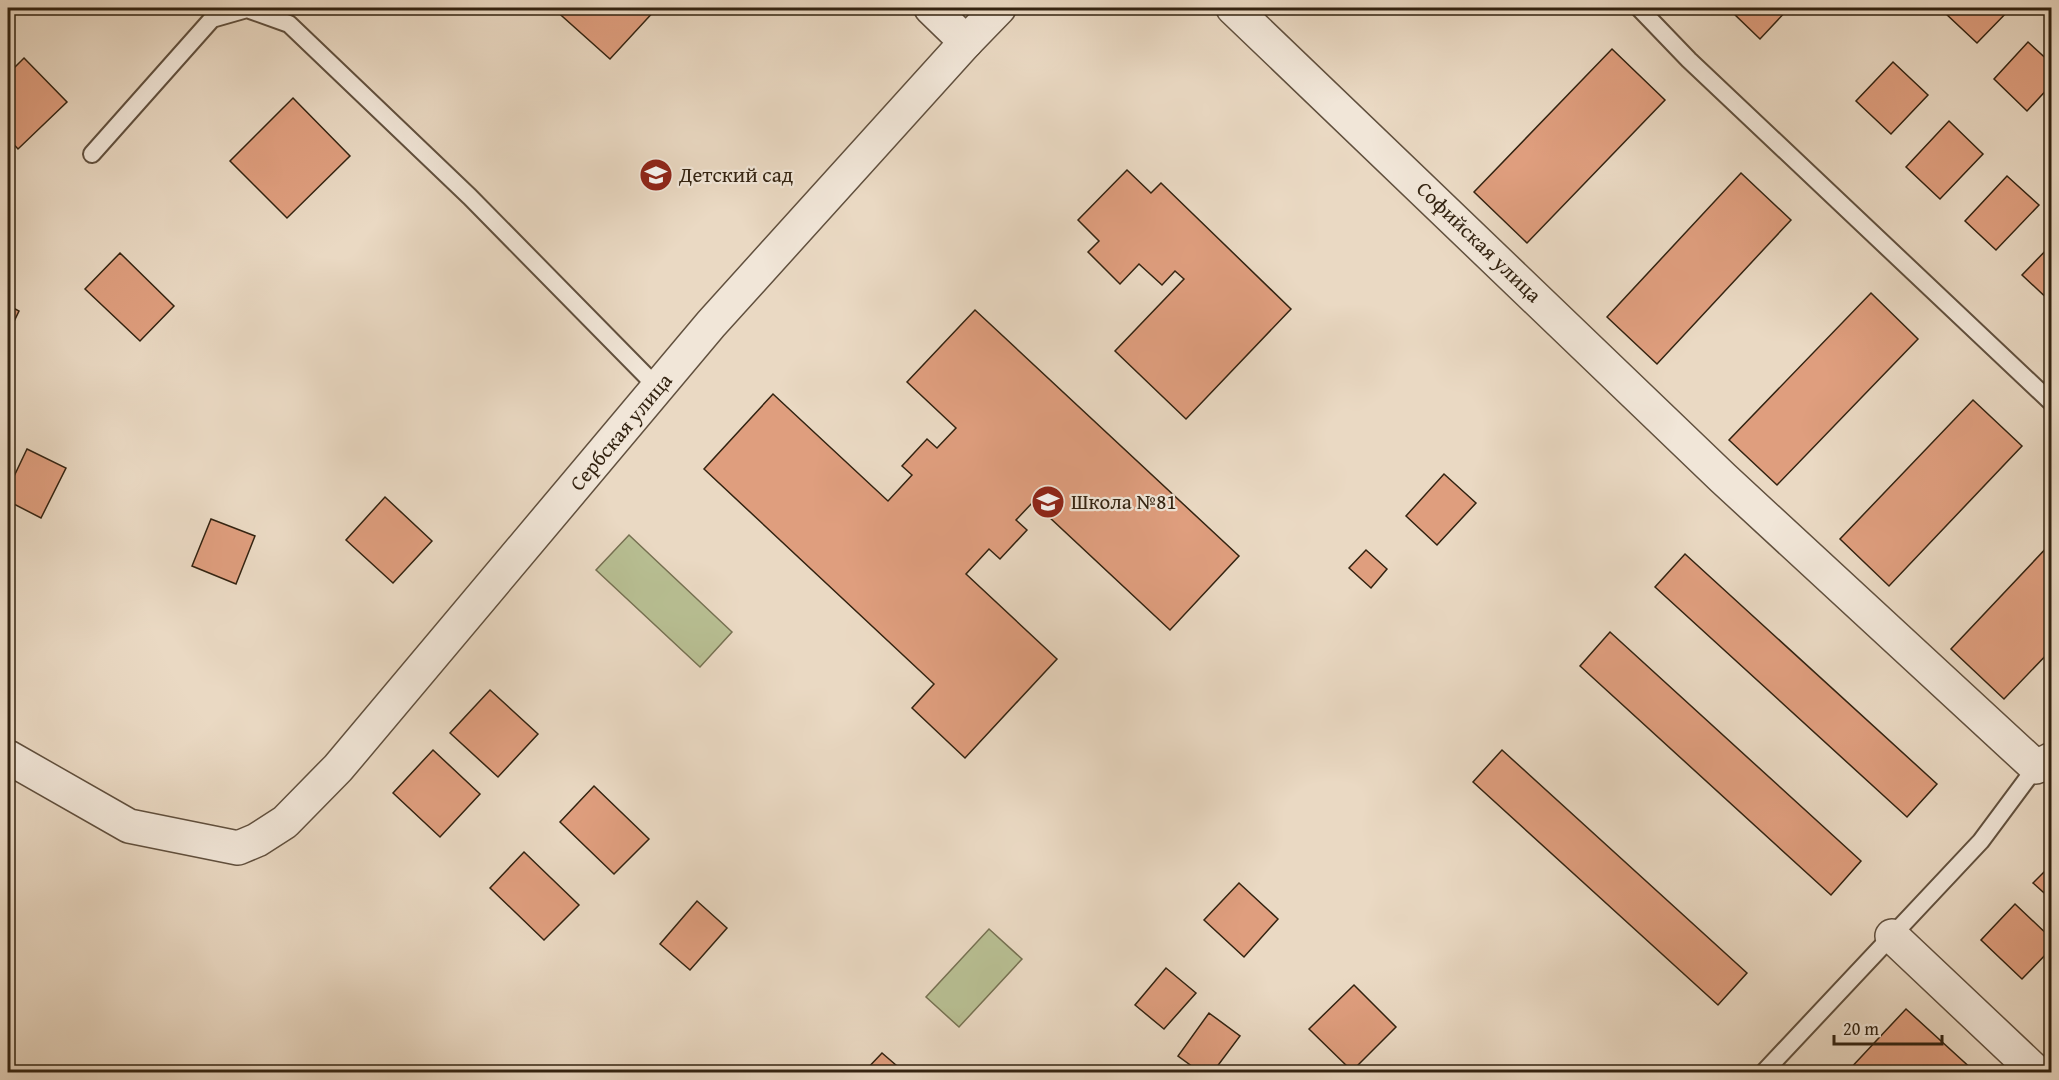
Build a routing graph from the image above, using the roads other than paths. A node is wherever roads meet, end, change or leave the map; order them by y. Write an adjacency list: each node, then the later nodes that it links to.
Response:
1 (932, 8): 5 (street)
2 (999, 8): 5 (street, Сербская улица)
3 (1233, 8): 10 (street, Софийская улица)
4 (1639, 8): 8 (lane)
5 (966, 42): 7 (street, Сербская улица)
6 (92, 154): 7 (lane)
7 (658, 388): 9 (street, Сербская улица)
8 (2052, 403)
9 (8, 757)
10 (2044, 763): 11 (lane)
11 (1892, 936): 12 (lane); 13 (street)
12 (1764, 1072)
13 (2036, 1072)

